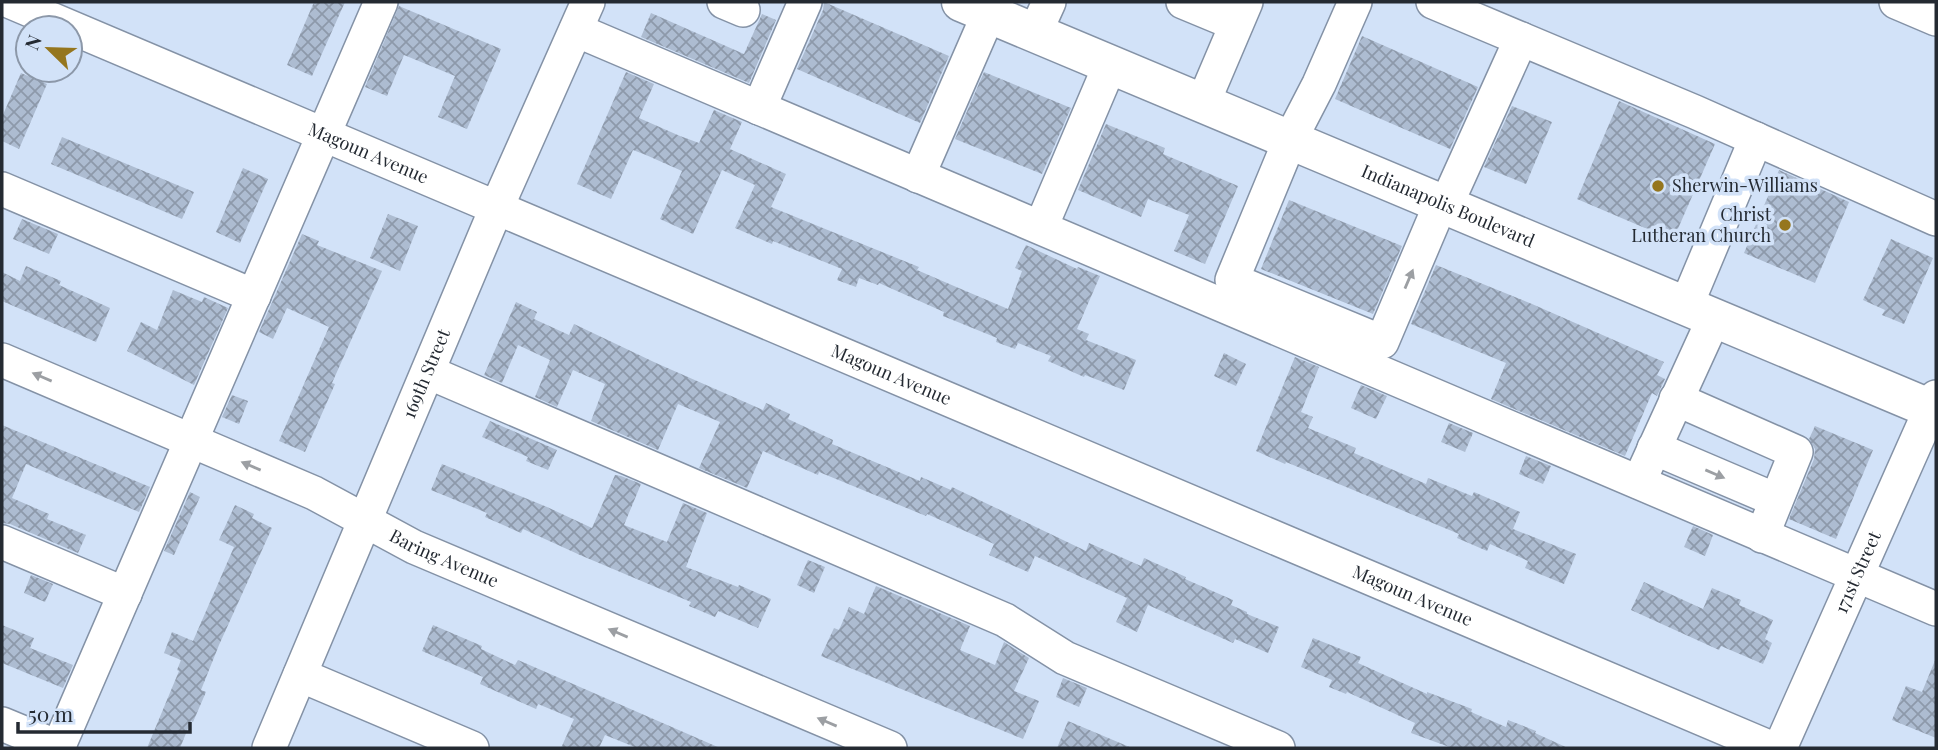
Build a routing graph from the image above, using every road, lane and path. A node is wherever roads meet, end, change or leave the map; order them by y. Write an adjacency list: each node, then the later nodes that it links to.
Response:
1 (11, 2): 17 (street, Magoun Avenue)
2 (381, 2): 17 (street)
3 (805, 2): 16 (street)
4 (1183, 2): 10 (street)
5 (1354, 2): 19 (street)
6 (1433, 2): 13 (street)
7 (1896, 2): 12 (street)
8 (975, 8): 11 (main road, Indianapolis Boulevard); 20 (street)
9 (577, 11): 16 (street); 23 (street, 169th Street)
10 (1241, 13): 15 (street)
11 (1042, 17): 14 (main road, Indianapolis Boulevard)
12 (1936, 19)
13 (1521, 39): 18 (street); 22 (street)
14 (1110, 65): 15 (main road, Indianapolis Boulevard); 25 (street)
15 (1203, 103): 19 (main road, Indianapolis Boulevard)
16 (759, 107): 20 (street)
17 (324, 135): 23 (street, Magoun Avenue); 26 (street)
18 (1756, 139): 24 (street); 27 (street)
19 (1290, 140): 22 (main road, Indianapolis Boulevard); 22 (street, one-way to 22)
20 (918, 176): 25 (street)
21 (2, 189): 26 (street)
22 (1443, 204): 27 (main road, Indianapolis Boulevard)
23 (496, 209): 29 (street, 169th Street); 49 (street, Magoun Avenue)
24 (1936, 219)
25 (1041, 228): 34 (street)
26 (254, 296): 32 (street)
27 (1700, 312): 30 (street); 31 (main road, Indianapolis Boulevard)
28 (2, 360): 32 (street, Baring Avenue, one-way to 28)
29 (428, 372): 36 (street, 169th Street); 48 (street)
30 (1676, 399): 33 (street); 35 (street)
31 (1935, 406): 39 (street, 171st Street)
32 (192, 441): 36 (street, Baring Avenue, one-way to 32); 40 (street)
33 (1654, 448): 34 (street); 35 (street, one-way to 35)
34 (1639, 482): 37 (street)
35 (1776, 500): 37 (street)
36 (365, 521): 42 (street, 169th Street); 47 (street, Baring Avenue, one-way to 36)
37 (1762, 536): 39 (street)
38 (2, 542): 40 (street)
39 (1857, 575): 41 (street); 50 (street, 171st Street)
40 (125, 594): 44 (street)
41 (1936, 609)
42 (300, 675): 45 (street, 169th Street); 46 (street)
43 (2, 724): 44 (street)
44 (58, 748)
45 (269, 748)
46 (472, 748)
47 (890, 748)
48 (1278, 748)
49 (1770, 748)
50 (1780, 748)

